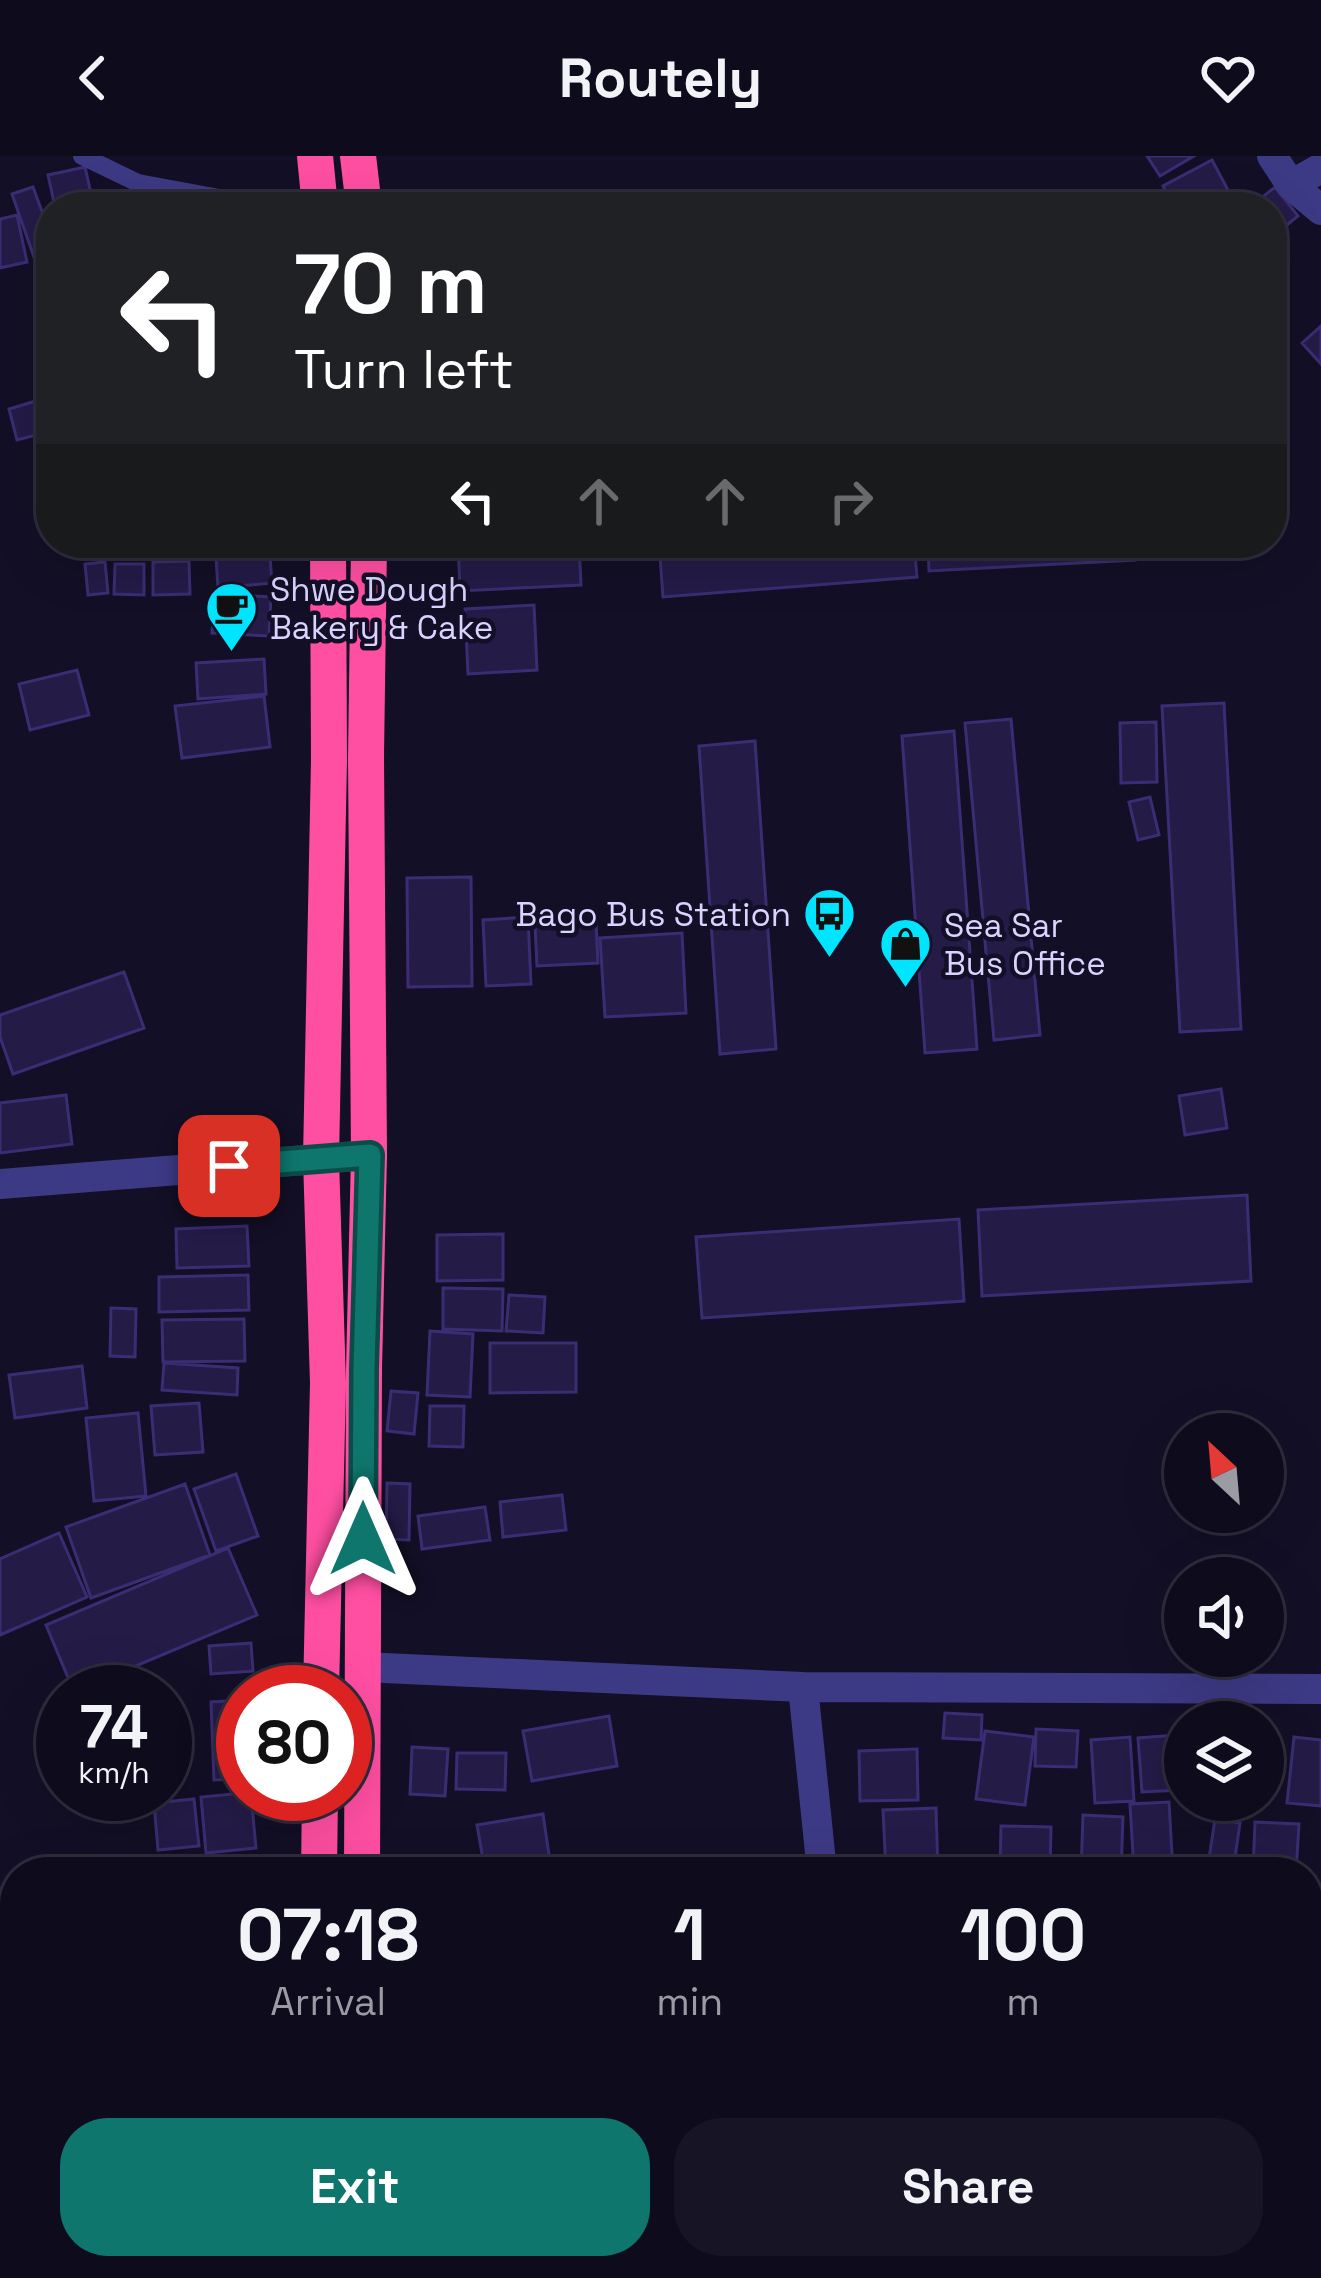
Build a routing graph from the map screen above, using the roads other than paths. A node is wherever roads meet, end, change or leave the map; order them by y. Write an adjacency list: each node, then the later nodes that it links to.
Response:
1 (82, 156): 7 (lane)
2 (315, 156): 8 (highway)
3 (358, 156): 9 (highway)
4 (1272, 156): 6 (street)
5 (1321, 168): 6 (street)
6 (1291, 185): 10 (street)
7 (187, 192)
8 (319, 192)
9 (362, 192)
10 (1321, 210)
11 (328, 558): 14 (highway)
12 (369, 558): 13 (highway)
13 (370, 1155): 14 (street); 17 (highway)
14 (321, 1159): 15 (street); 16 (highway)
15 (0, 1184)
16 (322, 1665)
17 (362, 1665)
18 (372, 1667): 19 (street)
19 (803, 1687): 20 (street); 25 (street)
20 (1321, 1689)
21 (320, 1821): 23 (highway)
22 (362, 1821): 24 (highway)
23 (320, 1857)
24 (362, 1857)
25 (820, 1857)

